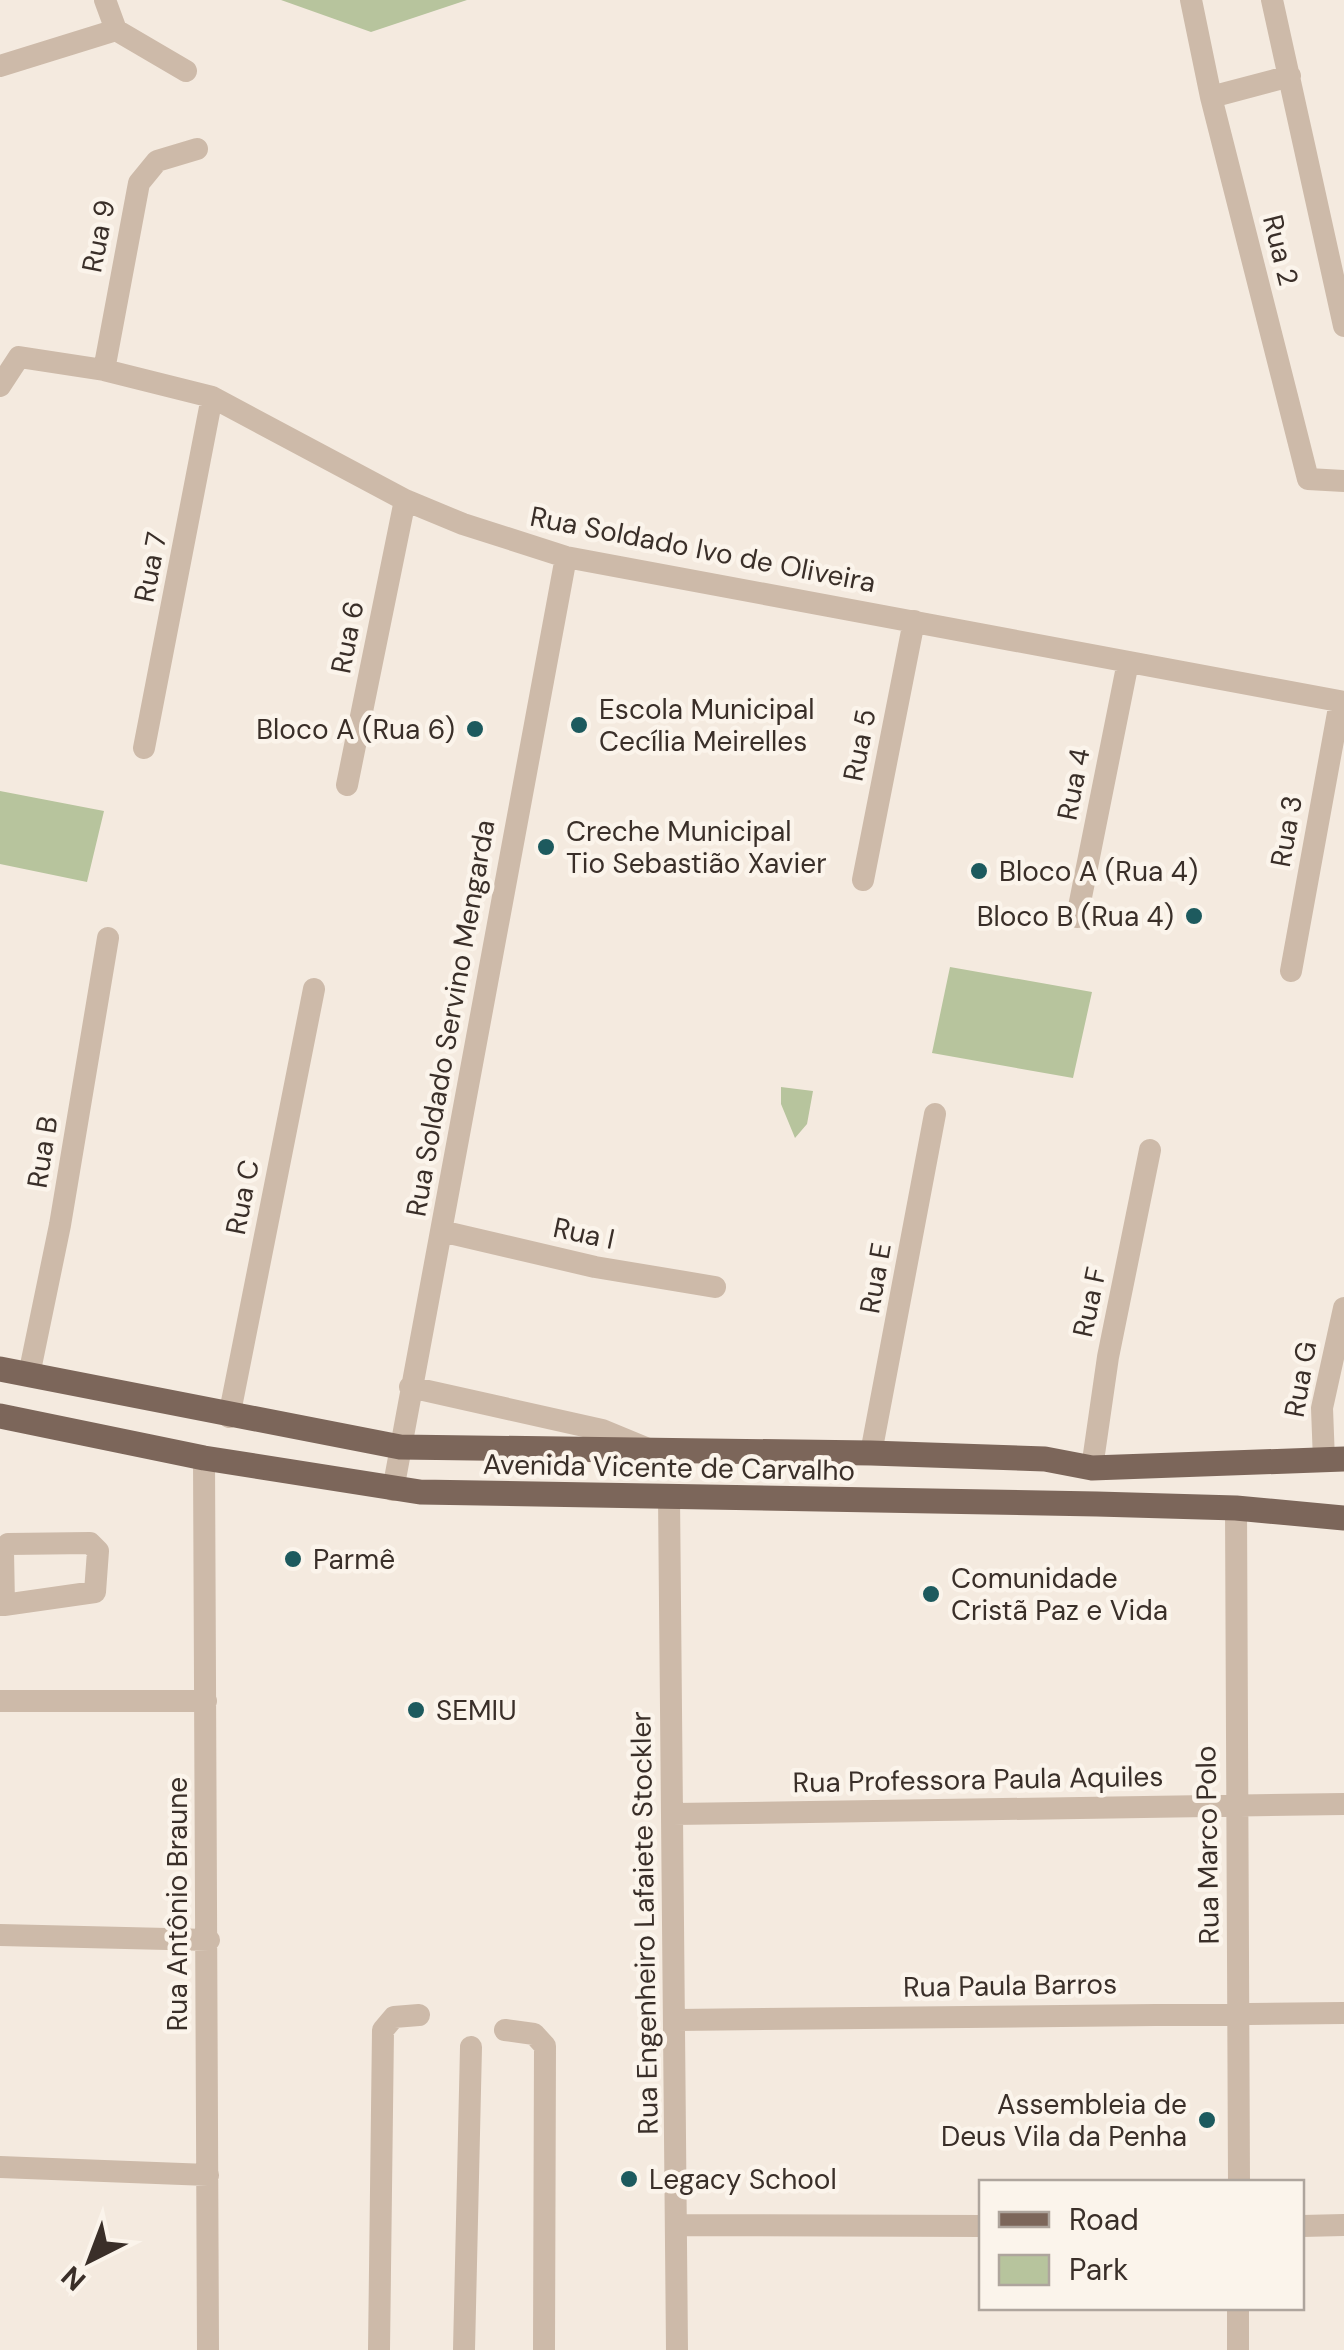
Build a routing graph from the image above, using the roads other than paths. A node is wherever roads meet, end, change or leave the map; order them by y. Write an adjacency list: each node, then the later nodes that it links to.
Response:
1 (106, 0): 4 (street)
2 (1191, 0): 8 (street, Rua 2)
3 (1272, 0): 7 (street)
4 (116, 30): 5 (street); 6 (street)
5 (0, 66)
6 (186, 71)
7 (1290, 76): 8 (street); 10 (street)
8 (1211, 97): 14 (street, Rua 2)
9 (197, 150): 11 (street, Rua 9)
10 (1344, 326)
11 (104, 370): 12 (street, Rua Soldado Ivo de Oliveira); 13 (street, Rua Soldado Ivo de Oliveira)
12 (0, 386)
13 (212, 397): 15 (street, Rua Soldado Ivo de Oliveira); 20 (street, Rua 7)
14 (1344, 480)
15 (405, 500): 16 (street, Rua Soldado Ivo de Oliveira); 21 (street, Rua 6)
16 (566, 557): 17 (street, Rua Soldado Ivo de Oliveira); 29 (street, Rua Soldado Servino Mengarda)
17 (914, 621): 18 (street, Rua Soldado Ivo de Oliveira); 22 (street, Rua 5)
18 (1128, 662): 19 (street, Rua Soldado Ivo de Oliveira); 23 (street, Rua 4)
19 (1342, 702): 25 (street, Rua 3)
20 (144, 748)
21 (348, 786)
22 (863, 880)
23 (1077, 917)
24 (108, 938): 33 (street, Rua B)
25 (1291, 971)
26 (314, 989): 36 (street, Rua C)
27 (935, 1114): 39 (street, Rua E)
28 (1150, 1150): 42 (street, Rua F)
29 (441, 1231): 30 (street, Rua I); 34 (street, Rua Soldado Servino Mengarda)
30 (715, 1287)
31 (1344, 1308): 41 (street, Rua G)
32 (0, 1369): 33 (main road, Avenida Vicente de Carvalho)
33 (29, 1374): 36 (main road, Avenida Vicente de Carvalho)
34 (410, 1387): 37 (street, Rua Soldado Servino Mengarda); 38 (street, Avenida Vicente de Carvalho)
35 (0, 1416): 40 (main road, Avenida Vicente de Carvalho)
36 (230, 1417): 37 (main road, Avenida Vicente de Carvalho)
37 (400, 1447): 38 (main road, Avenida Vicente de Carvalho); 43 (street, Rua Soldado Servino Mengarda)
38 (652, 1450): 39 (main road, Avenida Vicente de Carvalho)
39 (871, 1453): 42 (main road, Avenida Vicente de Carvalho)
40 (204, 1458): 43 (main road, Avenida Vicente de Carvalho); 49 (street, Rua Antônio Braune)
41 (1334, 1460): 42 (main road, Avenida Vicente de Carvalho)
42 (1092, 1468)
43 (393, 1490): 44 (main road, Avenida Vicente de Carvalho)
44 (669, 1496): 45 (main road, Avenida Vicente de Carvalho); 52 (street, Rua Engenheiro Lafaiete Stockler)
45 (1236, 1508): 46 (main road, Avenida Vicente de Carvalho); 50 (street, Rua Marco Polo)
46 (1344, 1518)
47 (2, 1605): 47 (street)
48 (0, 1701): 49 (street)
49 (206, 1701): 54 (street, Rua Antônio Braune)
50 (1235, 1804): 51 (street, Rua Professora Paula Aquiles); 52 (street, Rua Professora Paula Aquiles); 55 (street, Rua Marco Polo)
51 (1344, 1804)
52 (674, 1814): 58 (street, Rua Engenheiro Lafaiete Stockler)
53 (0, 1935): 54 (street)
54 (208, 1940): 62 (street, Rua Antônio Braune)
55 (1239, 2012): 56 (street, Rua Paula Barros); 58 (street, Rua Paula Barros); 63 (street, Rua Marco Polo)
56 (1344, 2014)
57 (419, 2015): 70 (street)
58 (677, 2020): 64 (street, Rua Engenheiro Lafaiete Stockler)
59 (505, 2030): 72 (street)
60 (471, 2047): 71 (street)
61 (0, 2167): 62 (street)
62 (208, 2175): 69 (street, Rua Antônio Braune)
63 (1239, 2180)
64 (676, 2225): 66 (street); 73 (street, Rua Engenheiro Lafaiete Stockler)
65 (1344, 2225): 67 (street)
66 (979, 2226)
67 (1304, 2226)
68 (1238, 2310): 74 (street)
69 (208, 2350)
70 (379, 2350)
71 (464, 2350)
72 (544, 2350)
73 (677, 2350)
74 (1238, 2350)

